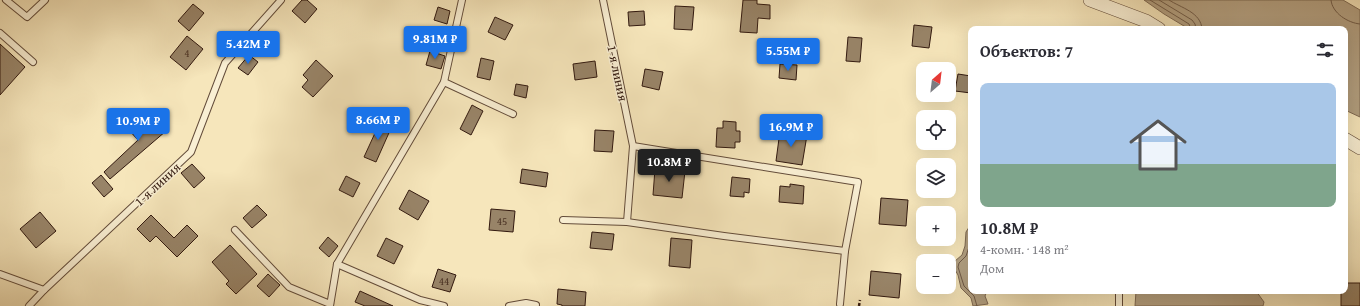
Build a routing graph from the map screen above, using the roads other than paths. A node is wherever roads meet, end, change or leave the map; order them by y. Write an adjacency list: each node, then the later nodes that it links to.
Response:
1 (6, 0): 2 (lane)
2 (45, 0)
3 (281, 0): 21 (lane, 1-я линия)
4 (462, 0): 10 (lane)
5 (603, 0): 13 (lane, 1-я линия)
6 (1097, 2): 7 (street)
7 (1145, 25)
8 (0, 33): 9 (lane)
9 (33, 62)
10 (444, 82): 11 (lane); 19 (lane)
11 (513, 114)
12 (1348, 141): 14 (street)
13 (633, 146): 16 (lane, 1-я линия); 18 (lane)
14 (1360, 148)
15 (563, 220): 16 (lane)
16 (627, 222): 18 (lane)
17 (235, 230): 24 (lane)
18 (845, 251): 23 (lane)
19 (338, 264): 24 (lane); 27 (lane)
20 (0, 274): 21 (lane)
21 (44, 290): 26 (lane, 1-я линия)
22 (1119, 294): 29 (lane)
23 (840, 304)
24 (330, 305)
25 (536, 305): 28 (lane)
26 (29, 306)
27 (444, 306)
28 (509, 306)
29 (1119, 306)

